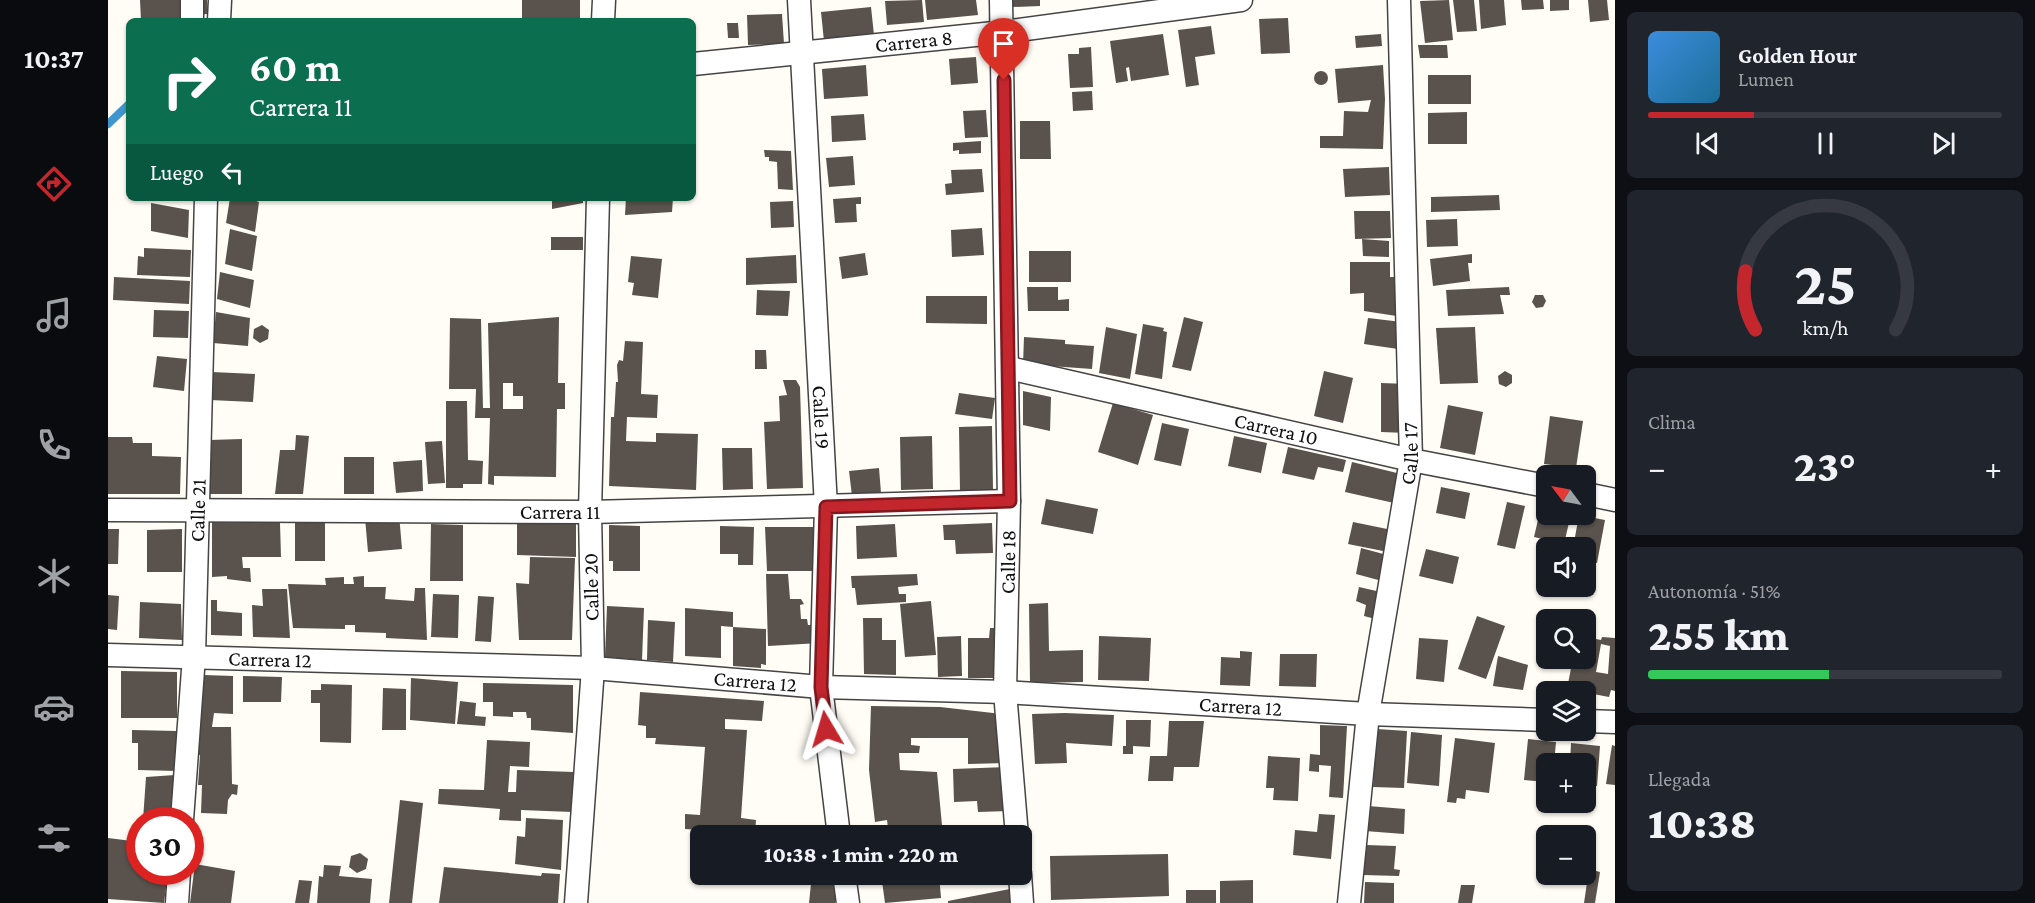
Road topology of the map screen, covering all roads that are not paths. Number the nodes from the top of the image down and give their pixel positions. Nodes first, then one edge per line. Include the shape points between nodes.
1 (192, 0) edge
2 (220, 0) edge
3 (604, 0) edge
4 (799, 0) edge
5 (1001, 0) edge
6 (1241, 0) edge
7 (1399, 0) edge
8 (192, 18) edge
9 (219, 18) edge
10 (603, 18) edge
11 (1004, 32) junction
12 (802, 54) junction
13 (696, 64) edge
14 (206, 201) edge
15 (598, 201) edge
16 (1009, 368) junction
17 (1411, 460) junction
18 (1536, 484) edge
19 (1596, 496) edge
20 (1615, 500) edge
21 (1010, 501) junction
22 (826, 507) junction
23 (197, 509) junction
24 (108, 510) edge
25 (590, 512) junction
26 (108, 655) edge
27 (194, 656) junction
28 (593, 668) junction
29 (821, 687) junction
30 (1005, 692) junction
31 (1368, 714) junction
32 (1536, 720) edge
33 (1596, 721) edge
34 (1615, 722) edge
35 (183, 807) edge
36 (838, 825) edge
37 (1016, 825) edge
38 (178, 885) edge
39 (846, 885) edge
40 (1021, 885) edge
41 (177, 903) edge
42 (576, 903) edge
43 (848, 903) edge
44 (1022, 903) edge
45 (1349, 903) edge

1 - 8 street
2 - 9 street
3 - 10 street
4 - 12 street, Calle 19
5 - 11 street, Calle 18
6 - 11 street, Carrera 8
7 - 17 street, Calle 17
11 - 12 street, Carrera 8
11 - 16 street, Calle 18
12 - 13 street, Carrera 8
12 - 22 street, Calle 19
14 - 23 street, Calle 21
15 - 25 street, Calle 20
16 - 17 street, Carrera 10
16 - 21 street, Calle 18
17 - 18 street, Carrera 10
17 - 31 street, Calle 17
19 - 20 street
21 - 22 street, Carrera 11
21 - 30 street, Calle 18
22 - 25 street, Carrera 11
22 - 29 street, Calle 19
23 - 24 street, Carrera 11
23 - 25 street, Carrera 11
23 - 27 street, Calle 21
25 - 28 street, Calle 20
26 - 27 street, Carrera 12
27 - 28 street, Carrera 12
27 - 35 street, Calle 21
28 - 29 street, Carrera 12
28 - 42 street, Calle 20
29 - 30 street, Carrera 12
29 - 36 street, Calle 19
30 - 31 street, Carrera 12
30 - 37 street, Calle 18
31 - 32 street, Carrera 12
31 - 45 street, Calle 17
33 - 34 street
38 - 41 street
39 - 43 street
40 - 44 street

